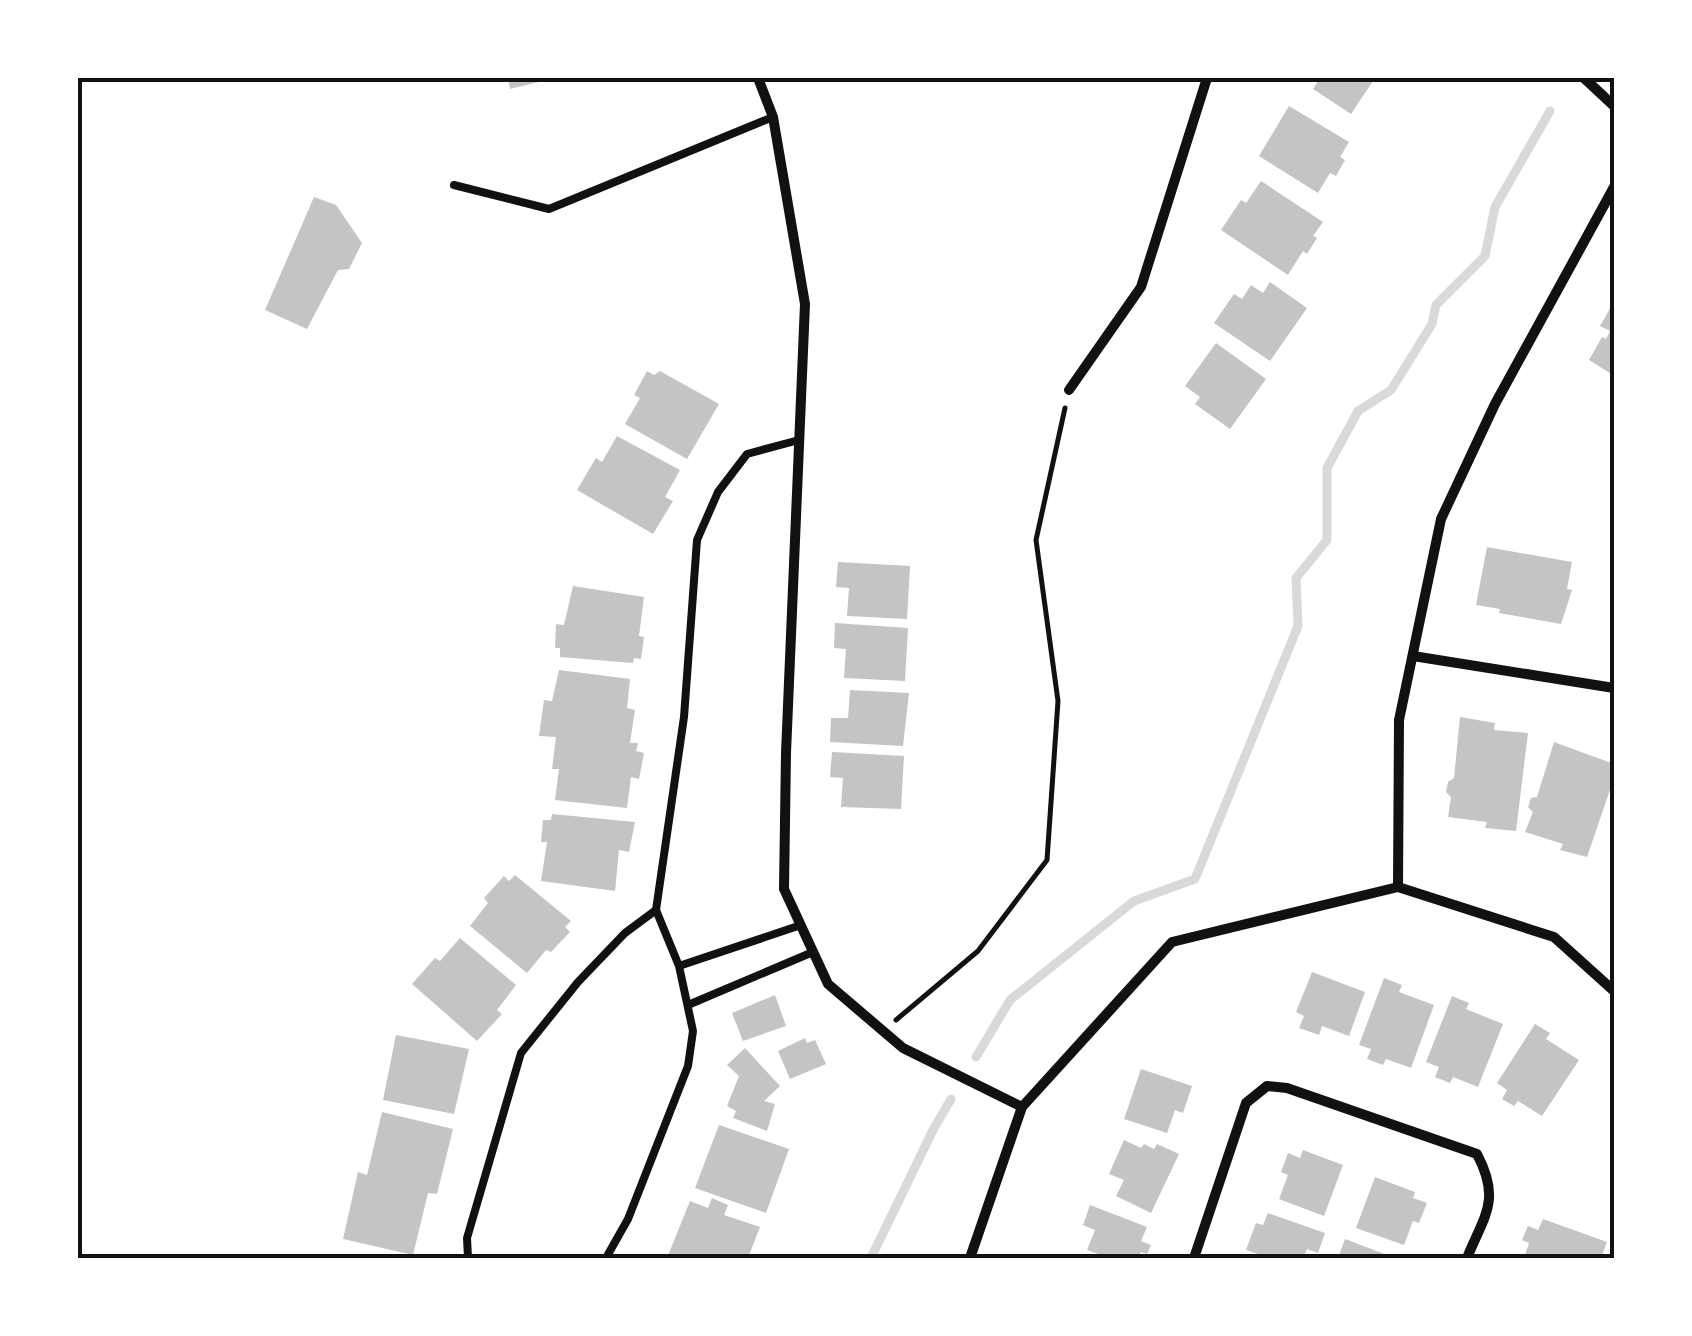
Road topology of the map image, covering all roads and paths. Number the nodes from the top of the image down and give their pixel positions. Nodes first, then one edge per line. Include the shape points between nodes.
1 (758, 78) edge
2 (1207, 78) edge
3 (1584, 78) edge
4 (1614, 106) edge
5 (773, 117) junction
6 (454, 185) dead end
7 (1614, 188) edge
8 (1069, 390) joint
9 (799, 440) junction
10 (1412, 656) junction
11 (1614, 688) edge
12 (1398, 887) junction
13 (656, 910) junction
14 (801, 924) junction
15 (813, 952) junction
16 (680, 966) junction
17 (1614, 991) edge
18 (688, 1005) junction
19 (883, 1031) junction
20 (1022, 1107) junction
21 (468, 1258) edge
22 (606, 1258) edge
23 (970, 1258) edge
24 (1194, 1258) edge
25 (1466, 1258) edge

1 - 5 street
2 - 8 street via 1141,287
3 - 4 street
5 - 6 lane via 549,209
5 - 9 street via 804,304
7 - 10 street via 1495,404 1441,519
8 - 19 path via 1036,540 1058,701 1047,860 978,951
9 - 13 lane via 747,454 718,492 698,540 684,717
9 - 14 street via 784,889
10 - 11 street
10 - 12 street via 1399,720
12 - 17 street via 1554,937
12 - 20 street via 1172,942
13 - 16 lane
13 - 21 lane via 578,982 521,1054 467,1238
14 - 15 street
14 - 16 lane
15 - 18 lane
15 - 19 street via 828,984
16 - 18 lane
18 - 22 lane via 688,1066
19 - 20 street via 902,1048
20 - 23 street
24 - 25 street via 1246,1103 1266,1086 1478,1154 1490,1200

